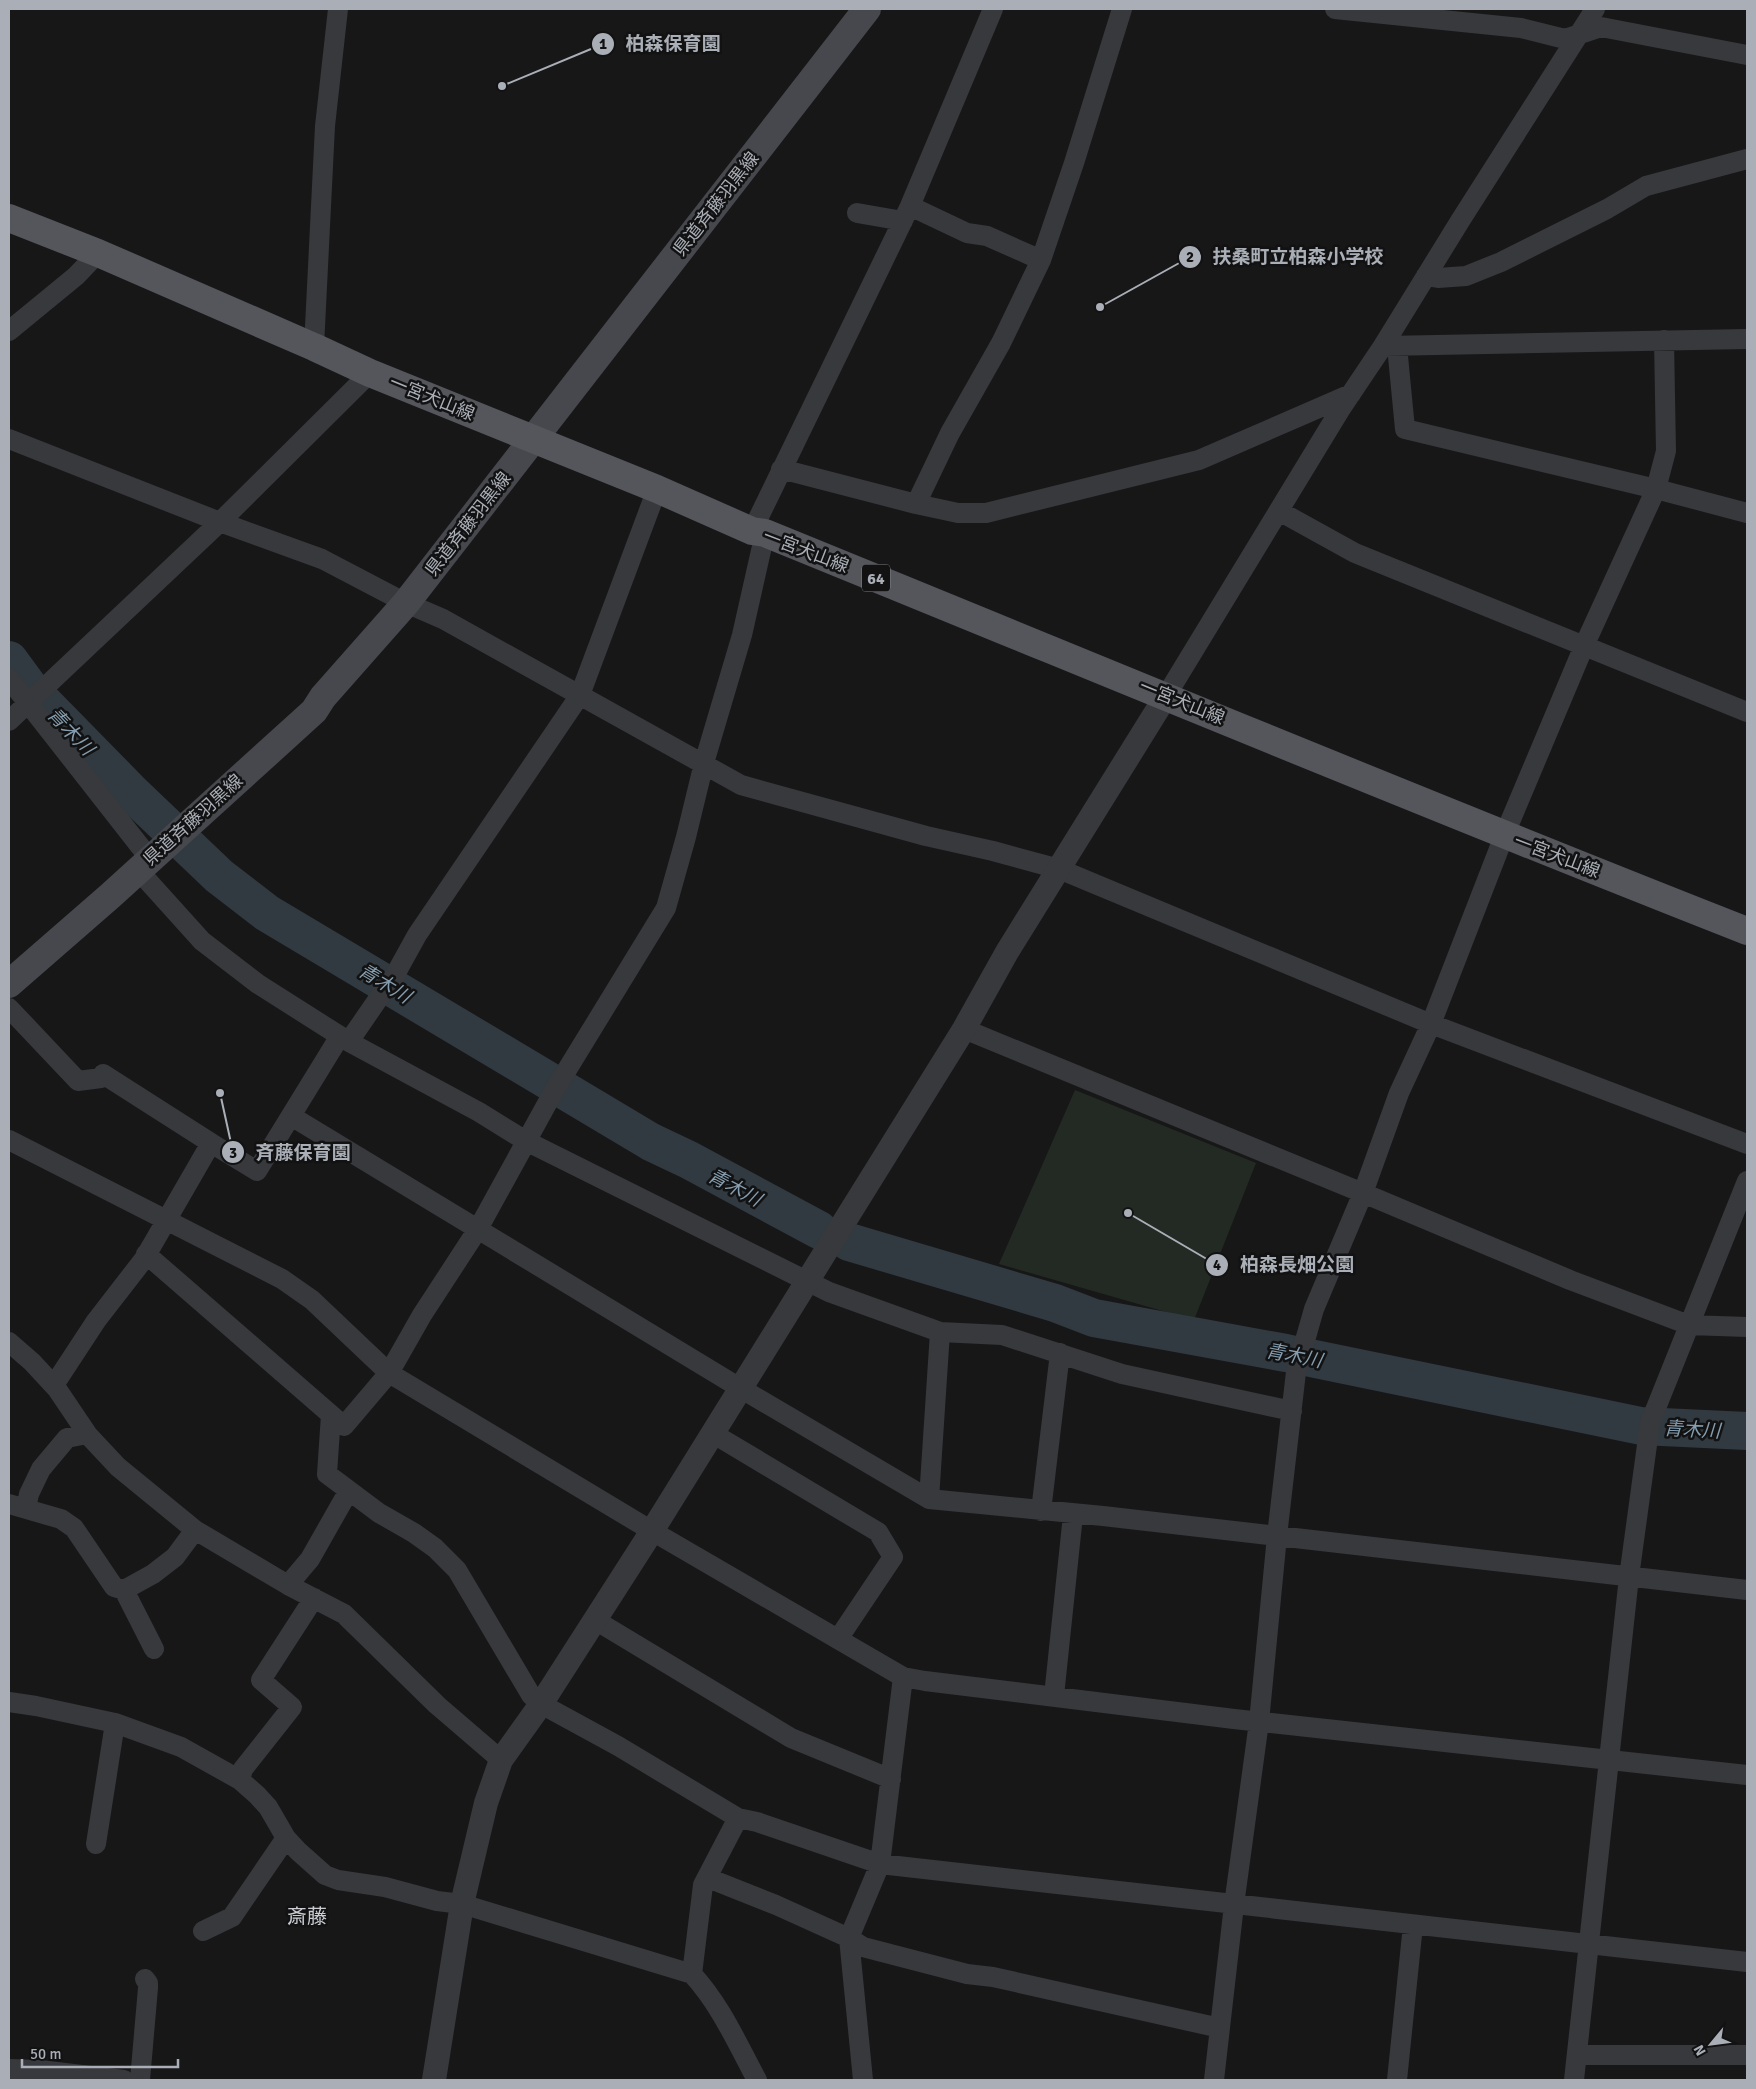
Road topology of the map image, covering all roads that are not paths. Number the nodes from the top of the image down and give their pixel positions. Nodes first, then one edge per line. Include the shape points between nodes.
1 (338, 9) edge
2 (867, 9) edge
3 (993, 9) edge
4 (1122, 9) edge
5 (1335, 9) edge
6 (1595, 9) edge
7 (1582, 32) junction
8 (1747, 55) edge
9 (1747, 159) edge
10 (857, 213) dead end
11 (907, 213) junction
12 (9, 218) edge
13 (98, 253) junction
14 (1041, 260) junction
15 (1426, 276) junction
16 (9, 331) edge
17 (1747, 339) edge
18 (1664, 340) junction
19 (1390, 346) junction
20 (314, 347) junction
21 (370, 373) junction
22 (1351, 394) junction
23 (9, 439) edge
24 (535, 439) junction
25 (781, 469) junction
26 (657, 489) junction
27 (1656, 489) junction
28 (916, 504) junction
29 (1279, 511) junction
30 (1747, 513) edge
31 (220, 522) junction
32 (758, 532) junction
33 (406, 603) junction
34 (1584, 646) junction
35 (9, 679) edge
36 (580, 696) junction
37 (1166, 696) junction
38 (28, 705) junction
39 (1747, 712) edge
40 (9, 721) edge
41 (704, 763) junction
42 (1504, 836) junction
43 (144, 865) junction
44 (1059, 868) junction
45 (1747, 931) edge
46 (9, 984) edge
47 (9, 1008) edge
48 (1431, 1024) junction
49 (964, 1029) junction
50 (346, 1040) junction
51 (290, 1116) junction
52 (9, 1140) edge
53 (211, 1142) junction
54 (526, 1142) junction
55 (1747, 1144) edge
56 (1747, 1181) edge
57 (1363, 1193) junction
58 (166, 1220) junction
59 (478, 1229) junction
60 (146, 1254) junction
61 (806, 1281) junction
62 (1689, 1325) junction
63 (1747, 1327) edge
64 (940, 1332) junction
65 (9, 1342) edge
66 (1060, 1353) junction
67 (389, 1373) junction
68 (54, 1385) junction
69 (740, 1388) junction
70 (1292, 1411) junction
71 (331, 1415) junction
72 (712, 1433) junction
73 (88, 1434) junction
74 (348, 1492) junction
75 (929, 1499) junction
76 (17, 1506) edge
77 (1041, 1511) junction
78 (1073, 1515) junction
79 (195, 1530) junction
80 (652, 1531) junction
81 (1277, 1536) junction
82 (1629, 1577) junction
83 (288, 1585) junction
84 (124, 1590) junction
85 (1747, 1590) edge
86 (314, 1598) junction
87 (595, 1620) junction
88 (838, 1639) junction
89 (154, 1649) dead end
90 (903, 1677) junction
91 (1054, 1696) junction
92 (9, 1702) edge
93 (542, 1704) junction
94 (1259, 1722) junction
95 (115, 1723) junction
96 (501, 1760) junction
97 (1610, 1760) junction
98 (1747, 1775) edge
99 (891, 1779) junction
100 (240, 1780) junction
101 (738, 1818) junction
102 (286, 1838) junction
103 (96, 1844) dead end
104 (880, 1864) junction
105 (708, 1878) junction
106 (462, 1904) junction
107 (1234, 1905) junction
108 (1413, 1925) junction
109 (203, 1931) dead end
110 (849, 1938) junction
111 (1589, 1943) junction
112 (1747, 1962) edge
113 (692, 1974) junction
114 (145, 1980) dead end
115 (1220, 2028) junction
116 (1577, 2055) junction
117 (1747, 2055) edge
118 (9, 2069) edge
119 (124, 2080) edge
120 (140, 2080) edge
121 (434, 2080) edge
122 (757, 2080) edge
123 (863, 2080) edge
124 (1214, 2080) edge
125 (1397, 2080) edge
126 (1574, 2080) edge

1 - 20 street via 325,126
2 - 24 main road, 県道斉藤羽黒線
3 - 11 street
4 - 14 street
5 - 7 street via 1521,28 1565,39
6 - 7 street
7 - 8 street via 1601,27
7 - 15 street
9 - 15 street via 1646,186 1598,214 1466,276
10 - 11 street
11 - 14 street via 967,233 987,236
11 - 25 street
12 - 13 main road, 一宮犬山線 / 64
13 - 16 street via 76,276
13 - 20 main road, 一宮犬山線 / 64
14 - 28 street
15 - 19 street
17 - 18 street
18 - 19 street
18 - 27 street via 1666,451
19 - 22 street
19 - 27 street via 1405,429
20 - 21 main road, 一宮犬山線 / 64
21 - 24 main road, 一宮犬山線 / 64
21 - 31 street
22 - 28 street via 1198,460 1090,488 986,513 958,513
22 - 29 street
23 - 31 street
24 - 26 main road, 一宮犬山線 / 64
24 - 33 main road, 県道斉藤羽黒線
25 - 28 street
25 - 32 street
26 - 32 main road, 一宮犬山線 / 64
26 - 36 street
27 - 30 street
27 - 34 street
29 - 34 street via 1355,554
29 - 37 street
31 - 33 street via 322,559
31 - 38 street
32 - 37 main road, 一宮犬山線 / 64
32 - 41 street via 742,635
33 - 36 street via 443,619
33 - 43 main road, 県道斉藤羽黒線 via 314,711
34 - 39 street
34 - 42 street
35 - 38 street
36 - 41 street
36 - 50 street via 354,1034
37 - 42 main road, 一宮犬山線 / 64
37 - 44 street
38 - 40 street
38 - 43 street via 90,781
41 - 44 street via 742,785 926,836
41 - 54 street via 666,908
42 - 45 main road, 一宮犬山線 / 64
42 - 48 street
43 - 46 main road, 県道斉藤羽黒線
43 - 50 street via 202,941 258,984
44 - 48 street
44 - 49 street
47 - 53 street via 78,1081 101,1078 103,1074
48 - 55 street
48 - 57 street via 1399,1093
49 - 57 street
49 - 61 street
50 - 51 street
50 - 54 street
51 - 53 street via 257,1171
51 - 59 street
52 - 58 street
53 - 58 street
54 - 59 street
54 - 61 street
56 - 62 street
57 - 62 street via 1570,1280
57 - 70 street via 1314,1309 1296,1372
58 - 60 street
58 - 67 street via 282,1279 312,1300
59 - 67 street
59 - 69 street
60 - 68 street
60 - 71 street
61 - 64 street
61 - 69 street
62 - 63 street
62 - 82 street via 1650,1423
64 - 66 street via 1002,1335
64 - 75 street
65 - 68 street
66 - 70 street via 1122,1374
66 - 77 street
67 - 71 street via 344,1426
67 - 80 street
68 - 73 street
69 - 72 street
69 - 75 street
70 - 81 street
71 - 74 street via 327,1474
72 - 80 street
72 - 88 street via 878,1532 893,1557
73 - 76 street via 67,1438 41,1469 29,1494
73 - 79 street via 118,1467
74 - 83 street via 319,1545
74 - 93 street via 435,1548 457,1570 532,1695
75 - 77 street
76 - 84 street via 61,1518 74,1528 114,1587
77 - 78 street
78 - 81 street
78 - 91 street
79 - 83 street
79 - 84 street via 175,1557
80 - 87 street
80 - 88 street
81 - 82 street
81 - 94 street
82 - 85 street
82 - 97 street
83 - 86 street
84 - 89 street
86 - 96 street via 352,1620 437,1705
86 - 100 street via 261,1680 292,1707 242,1769
87 - 93 street
87 - 99 street via 791,1738
88 - 90 street
90 - 91 street
90 - 99 street
91 - 94 street
92 - 95 street
93 - 96 street
93 - 101 street
94 - 97 street
94 - 107 street
95 - 100 street via 181,1747
95 - 103 street
96 - 106 street via 486,1803
97 - 98 street
97 - 111 street
99 - 104 street
100 - 102 street via 268,1807
101 - 104 street
101 - 105 street
102 - 106 street via 325,1875 338,1880
102 - 109 street via 232,1917
104 - 107 street
104 - 110 street
105 - 110 street via 776,1904
105 - 113 street via 700,1903
106 - 113 street
106 - 121 street
107 - 108 street
107 - 115 street
108 - 111 street
108 - 125 street
110 - 115 street via 863,1947 967,1974
110 - 123 street
111 - 112 street
111 - 116 street
113 - 122 street via 702,1984
114 - 120 street via 148,1988
115 - 124 street
116 - 117 street
116 - 126 street
118 - 119 street

